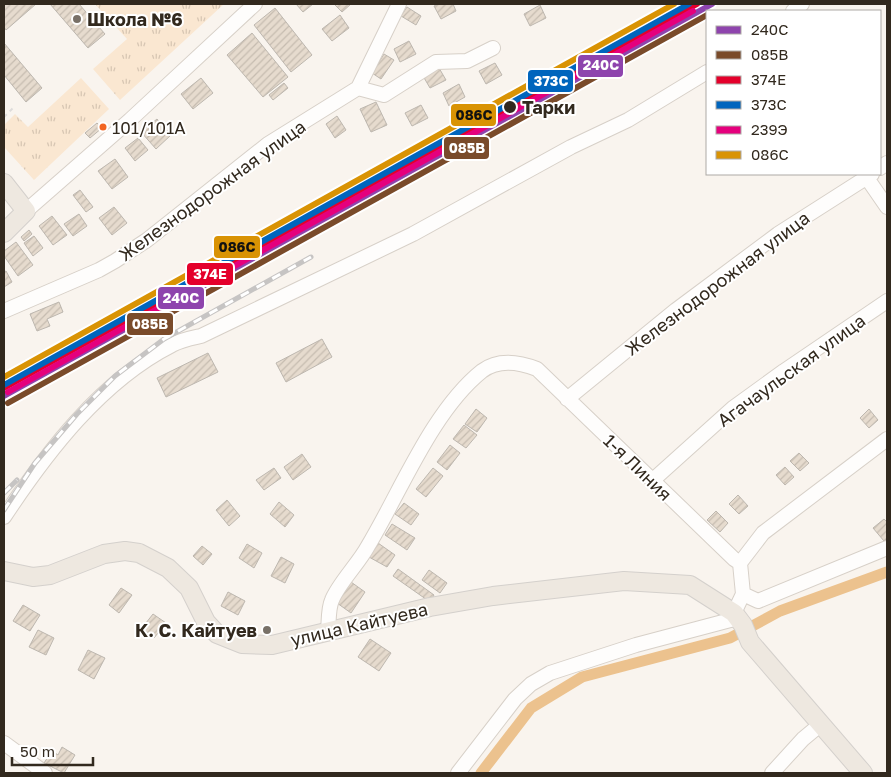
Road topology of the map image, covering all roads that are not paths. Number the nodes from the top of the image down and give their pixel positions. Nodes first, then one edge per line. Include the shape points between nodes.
1 (255, 4) edge
2 (399, 4) edge
3 (493, 48) dead end
4 (706, 73) edge
5 (358, 88) junction
6 (870, 176) edge
7 (4, 183) edge
8 (887, 207) edge
9 (26, 211) junction
10 (4, 233) edge
11 (887, 301) edge
12 (4, 311) edge
13 (567, 400) junction
14 (887, 439) edge
15 (653, 480) junction
16 (4, 517) edge
17 (887, 548) edge
18 (740, 563) junction
19 (4, 571) edge
20 (744, 594) junction
21 (738, 619) junction
22 (328, 631) junction
23 (821, 724) junction
24 (4, 743) edge
25 (45, 773) edge
26 (458, 773) edge
27 (772, 773) edge
28 (863, 773) edge

1 - 9 street
2 - 5 street
3 - 5 street via 467,61 436,62 384,95
4 - 16 street via 628,120 571,147 412,234 201,336 174,344 137,365 80,417
5 - 12 street, Железнодорожная улица via 268,144 147,240 115,261
6 - 8 street
6 - 13 street, Железнодорожная улица via 763,246 676,310
7 - 9 main road
9 - 10 main road
11 - 15 street, Агачаульская улица via 733,408
13 - 15 street, 1-я Линия
13 - 22 street, 1-я Линия via 536,369 523,364 507,362 483,370 454,400 413,464 366,550 332,600
14 - 18 street via 763,533
15 - 18 street, 1-я Линия
17 - 20 street via 758,601
18 - 20 street
19 - 22 main road, улица Кайтуева via 50,575 104,554 139,553 168,568 189,588 200,612 217,634 242,644 272,645
20 - 21 street
21 - 22 main road, улица Кайтуева via 690,585 624,581 492,596
21 - 23 main road via 750,642
21 - 26 street via 636,645 550,674 531,684 515,699
23 - 27 street
23 - 28 main road
24 - 25 street

